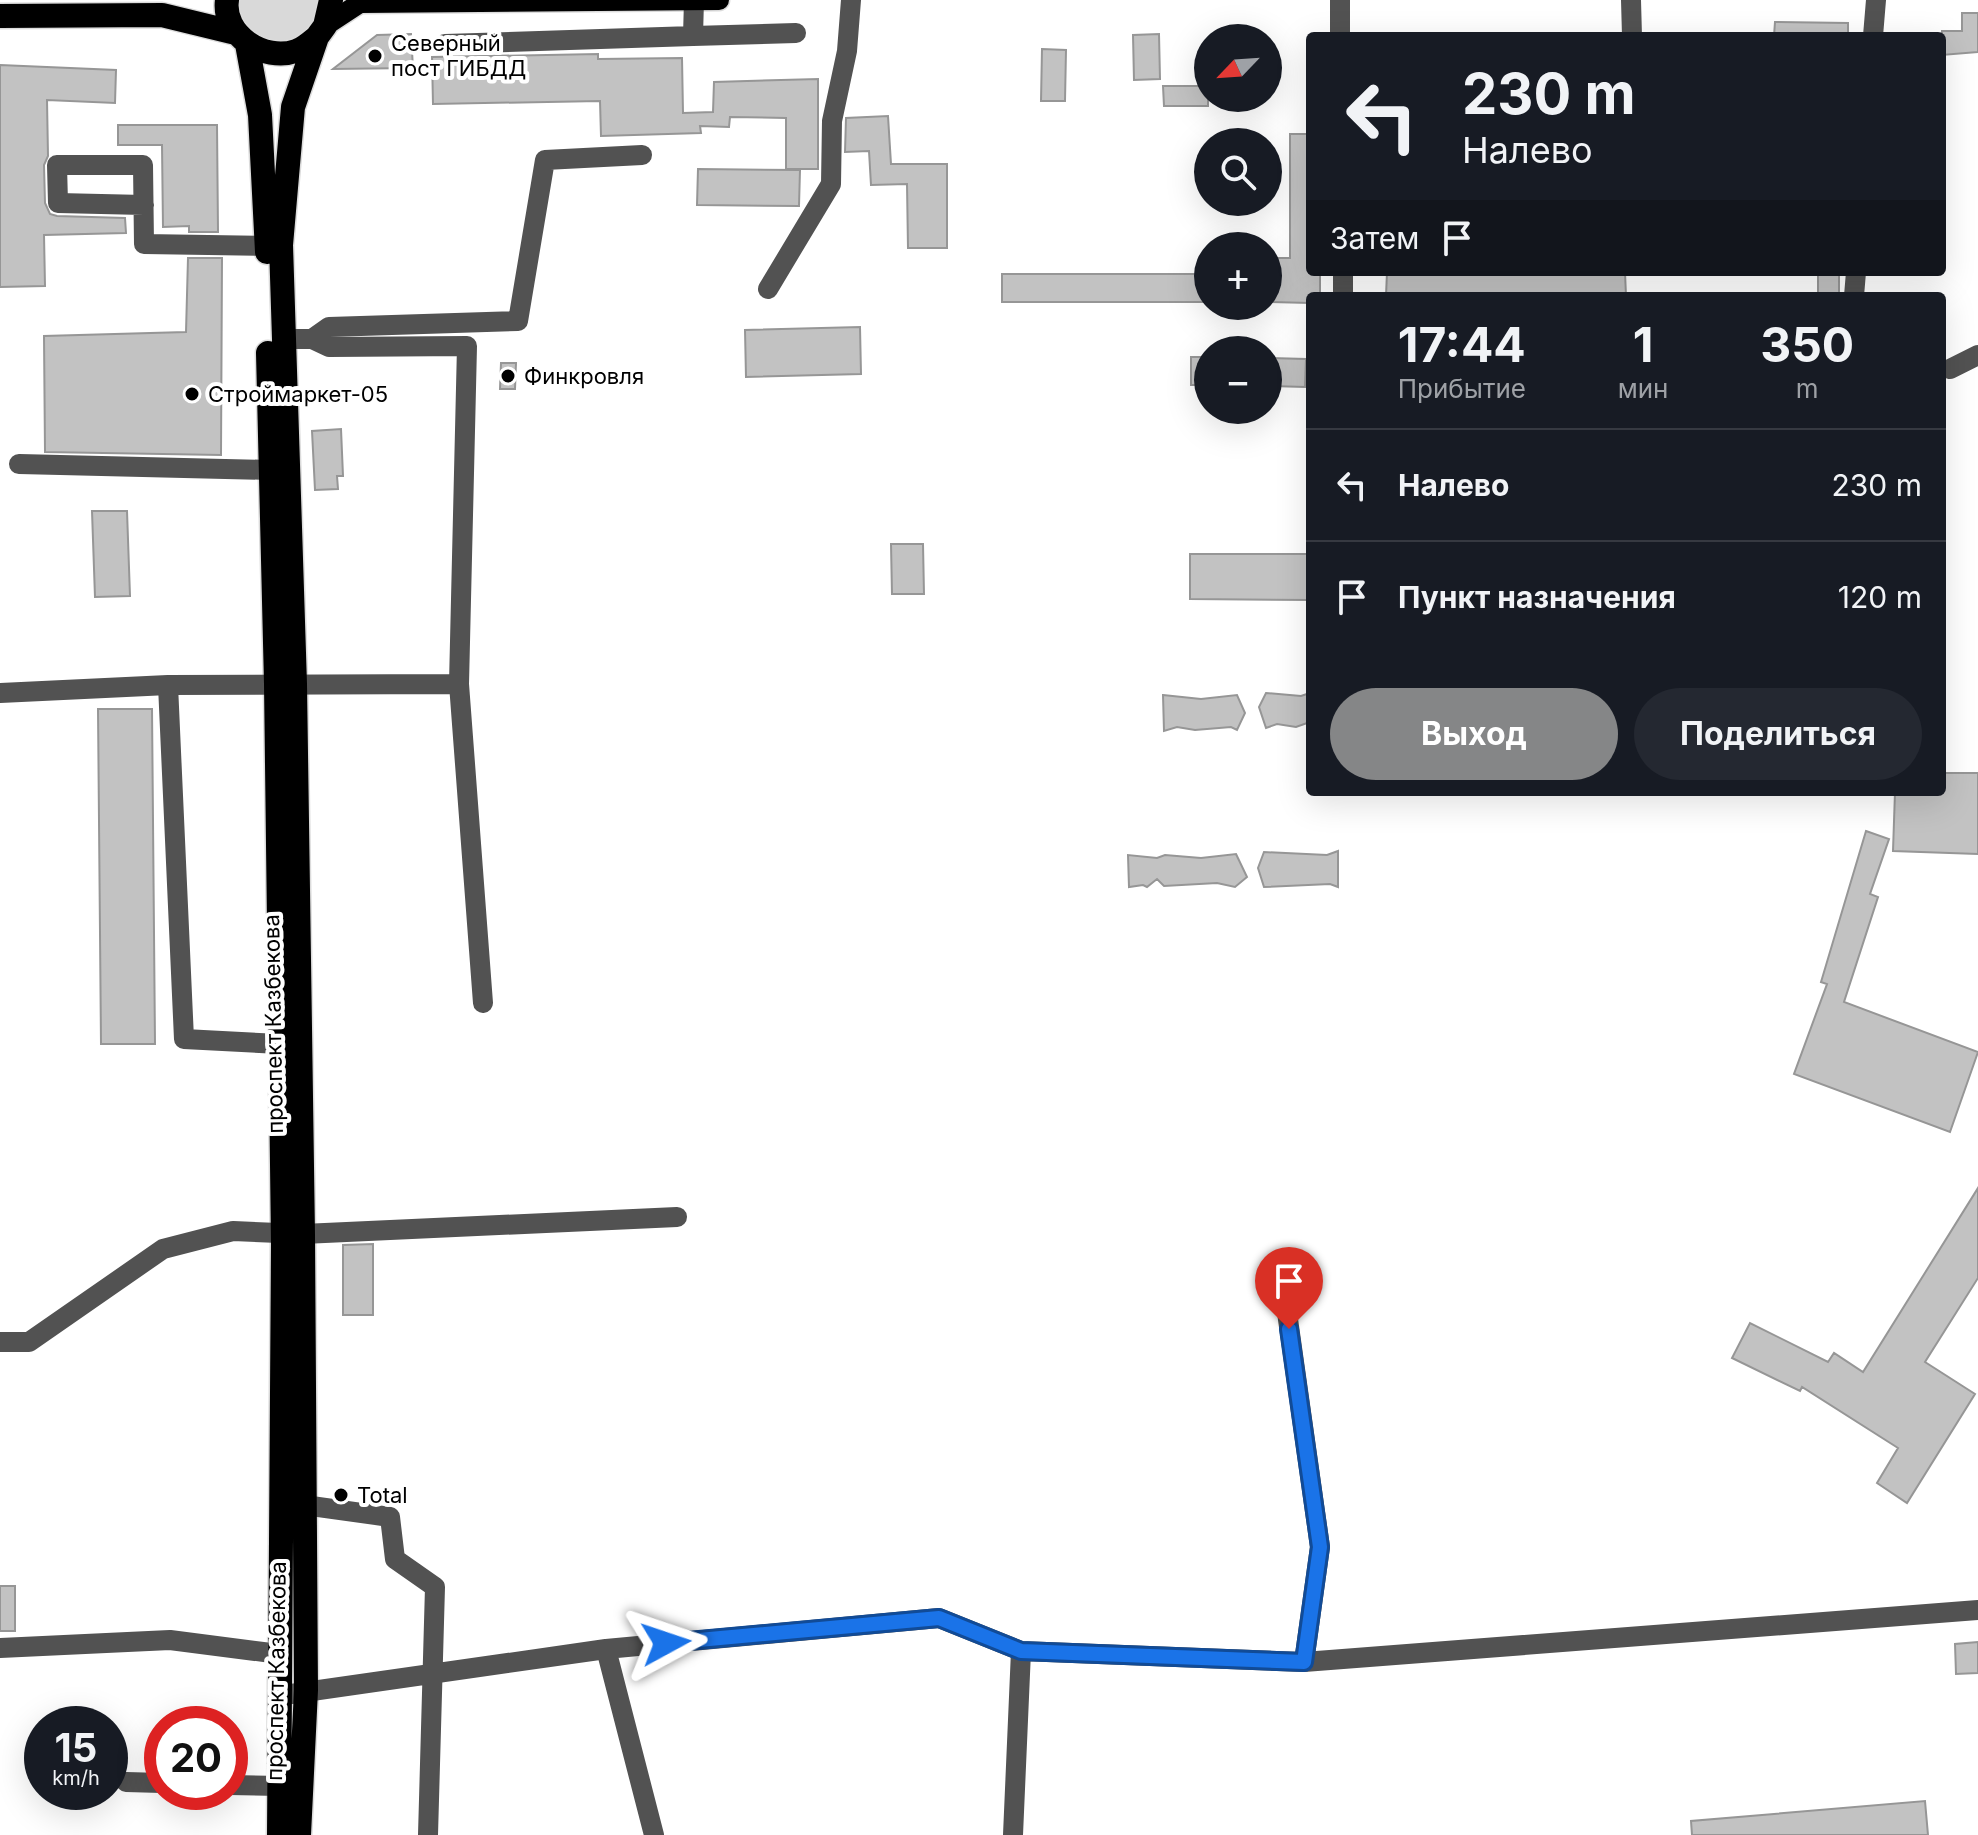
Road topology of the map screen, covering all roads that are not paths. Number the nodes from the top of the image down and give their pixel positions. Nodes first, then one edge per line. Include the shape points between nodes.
1 (227, 0) edge
2 (331, 0) edge
3 (648, 0) edge
4 (694, 0) edge
5 (719, 0) edge
6 (851, 0) edge
7 (1340, 0) edge
8 (1631, 0) edge
9 (1876, 0) edge
10 (0, 16) edge
11 (321, 32) junction
12 (1340, 32) edge
13 (1632, 32) edge
14 (1873, 32) edge
15 (796, 33) dead end
16 (693, 36) junction
17 (242, 38) junction
18 (445, 44) dead end
19 (642, 155) dead end
20 (144, 205) dead end
21 (274, 214) junction
22 (266, 246) junction
23 (768, 289) dead end
24 (284, 339) junction
25 (312, 339) junction
26 (1978, 355) edge
27 (1950, 369) dead end
28 (19, 464) dead end
29 (270, 470) junction
30 (286, 684) junction
31 (459, 684) junction
32 (168, 685) junction
33 (0, 693) edge
34 (483, 1003) dead end
35 (280, 1044) junction
36 (677, 1217) dead end
37 (293, 1234) junction
38 (1285, 1298) dead end
39 (0, 1342) edge
40 (304, 1505) junction
41 (1978, 1610) edge
42 (0, 1648) edge
43 (606, 1649) junction
44 (1021, 1651) junction
45 (279, 1654) junction
46 (1304, 1662) junction
47 (432, 1673) junction
48 (306, 1690) junction
49 (281, 1696) junction
50 (248, 1785) edge
51 (280, 1786) junction
52 (279, 1835) edge
53 (299, 1835) edge
54 (428, 1835) edge
55 (654, 1835) edge
56 (1013, 1835) edge

1 - 17 highway
2 - 11 highway
3 - 4 main road
3 - 11 main road via 360,3
4 - 5 main road
4 - 16 lane
6 - 23 lane via 832,121 831,184
7 - 12 lane
8 - 13 lane
9 - 14 lane
10 - 17 highway via 162,15
11 - 17 highway via 296,51 271,53
11 - 21 highway via 293,107
15 - 16 lane
16 - 18 lane
17 - 21 highway
19 - 25 lane via 545,160 518,321 329,327
20 - 22 lane via 144,244
21 - 22 highway, проспект Казбекова
21 - 24 highway, проспект Казбекова
22 - 29 highway, проспект Казбекова
24 - 25 lane
24 - 30 highway, проспект Казбекова
25 - 31 lane via 329,347 467,346
26 - 27 lane
28 - 29 lane
29 - 30 highway, проспект Казбекова
30 - 31 lane
30 - 32 lane
30 - 35 highway, проспект Казбекова
30 - 37 highway, проспект Казбекова
31 - 34 lane
32 - 33 lane
32 - 35 lane via 184,1039
35 - 37 highway, проспект Казбекова
36 - 37 lane
37 - 39 lane via 233,1231 163,1249 29,1342
37 - 40 highway, проспект Казбекова
37 - 45 highway, проспект Казбекова
38 - 46 lane via 1320,1547
40 - 47 lane via 390,1517 395,1559 435,1587
40 - 48 highway, проспект Казбекова
41 - 46 lane
42 - 45 lane via 170,1640
43 - 44 lane via 939,1618
43 - 47 lane
43 - 55 lane
44 - 46 lane
44 - 56 lane
45 - 49 highway, проспект Казбекова
47 - 48 lane
47 - 54 lane
48 - 49 lane
48 - 53 highway, проспект Казбекова
49 - 51 highway, проспект Казбекова
50 - 51 lane
51 - 52 highway, проспект Казбекова

